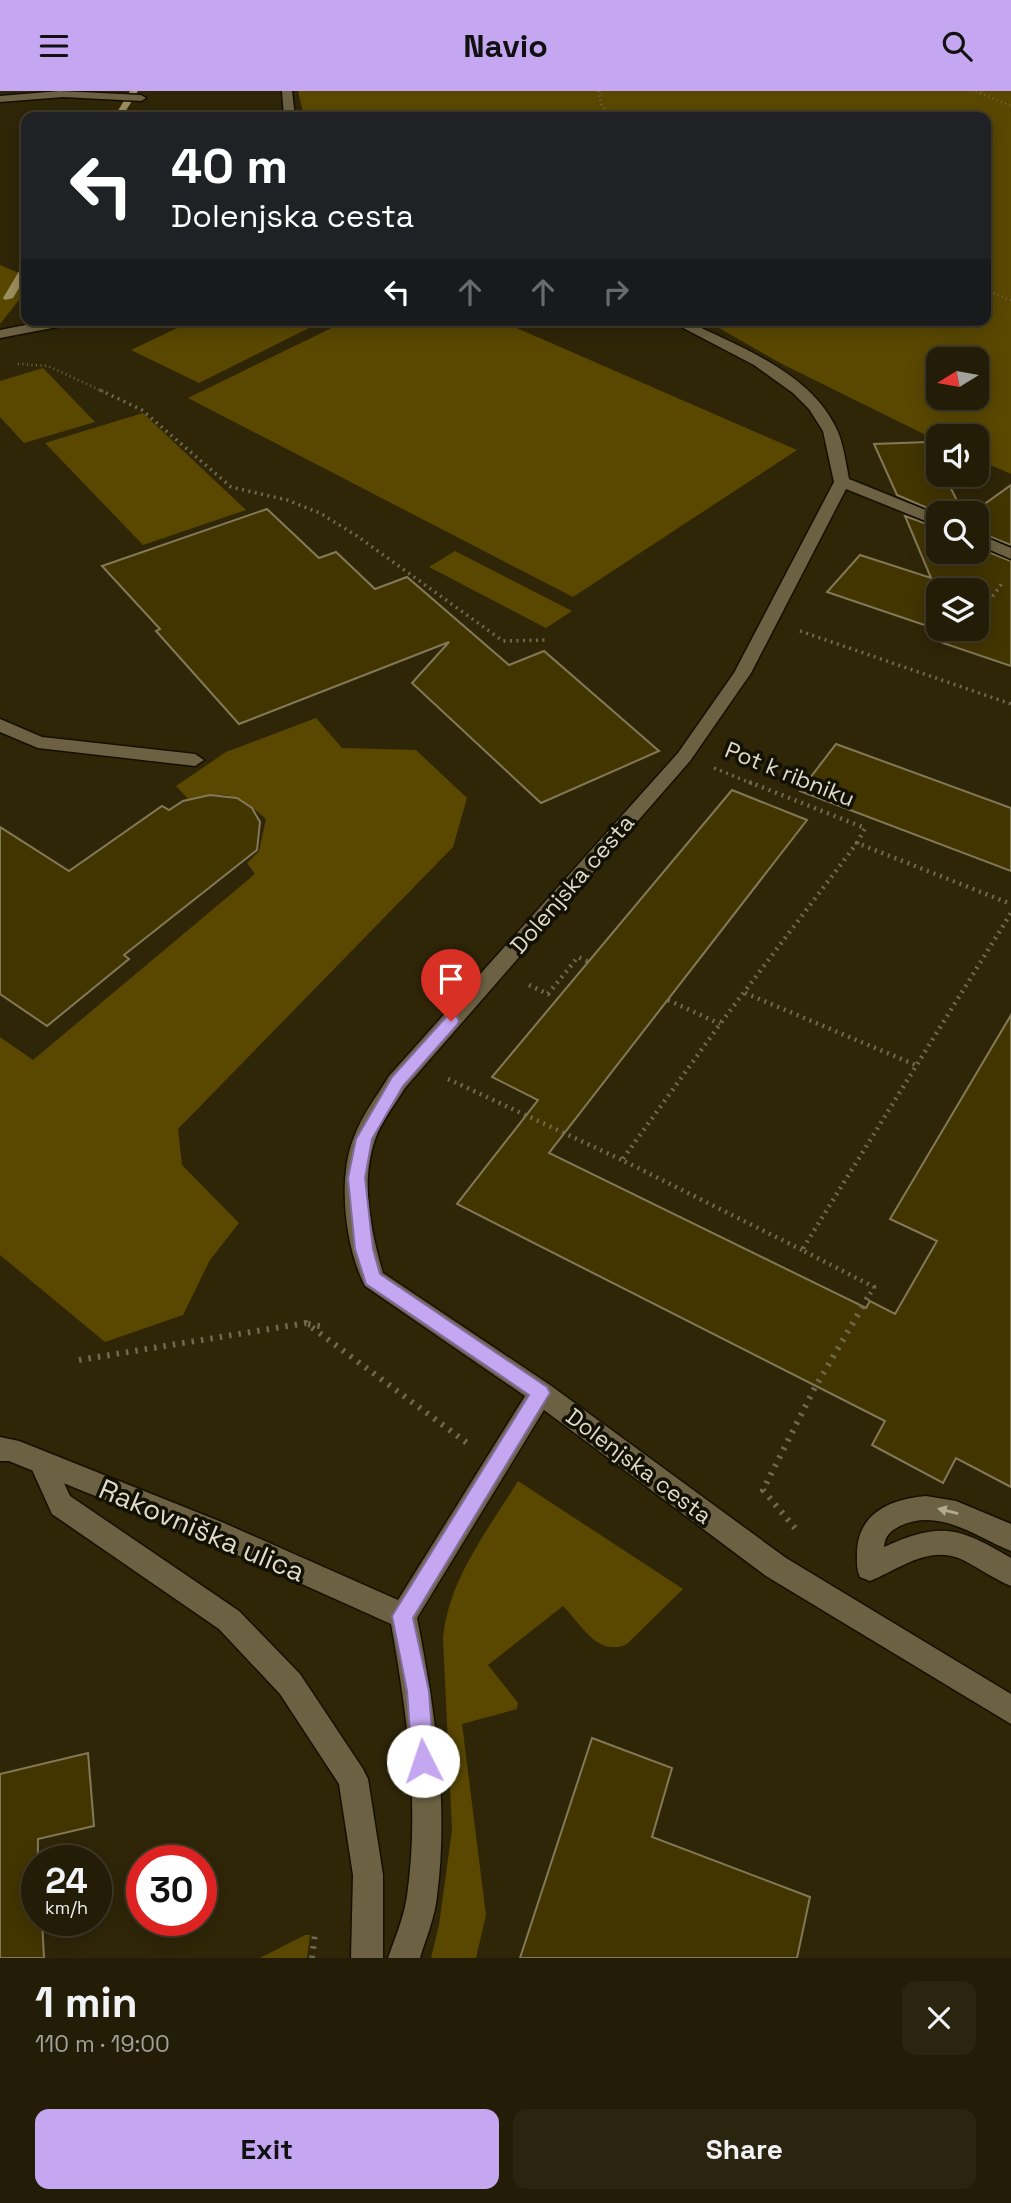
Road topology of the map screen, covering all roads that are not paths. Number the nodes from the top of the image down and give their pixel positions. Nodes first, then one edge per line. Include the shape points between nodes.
1 (287, 91) edge
2 (141, 97) dead end
3 (0, 99) edge
4 (289, 112) edge
5 (42, 326) edge
6 (686, 326) edge
7 (0, 334) edge
8 (842, 482) junction
9 (926, 516) edge
10 (989, 544) edge
11 (1011, 554) edge
12 (0, 725) edge
13 (195, 760) dead end
14 (541, 1393) junction
15 (4, 1446) edge
16 (41, 1463) junction
17 (1011, 1538) edge
18 (1011, 1573) edge
19 (402, 1616) junction
20 (1011, 1710) edge
21 (368, 1958) edge
22 (404, 1958) edge

1 - 4 street
2 - 3 street via 30,95
5 - 7 street
6 - 8 street via 805,394 828,427
8 - 9 street
8 - 14 street, Dolenjska cesta via 742,673 684,757 397,1082 364,1139 356,1178 359,1219 373,1279
10 - 11 street
12 - 13 street via 38,742
14 - 19 street
14 - 20 street, Dolenjska cesta via 776,1567
15 - 16 street, Rakovniška ulica
16 - 19 street, Rakovniška ulica via 215,1532
16 - 21 street via 61,1505 229,1620 290,1684 353,1779 368,1875
17 -> 18 street via 957,1513 918,1508 884,1520 874,1531 870,1568 917,1544 937,1541 976,1551
19 - 22 street via 418,1691 426,1807 422,1898

